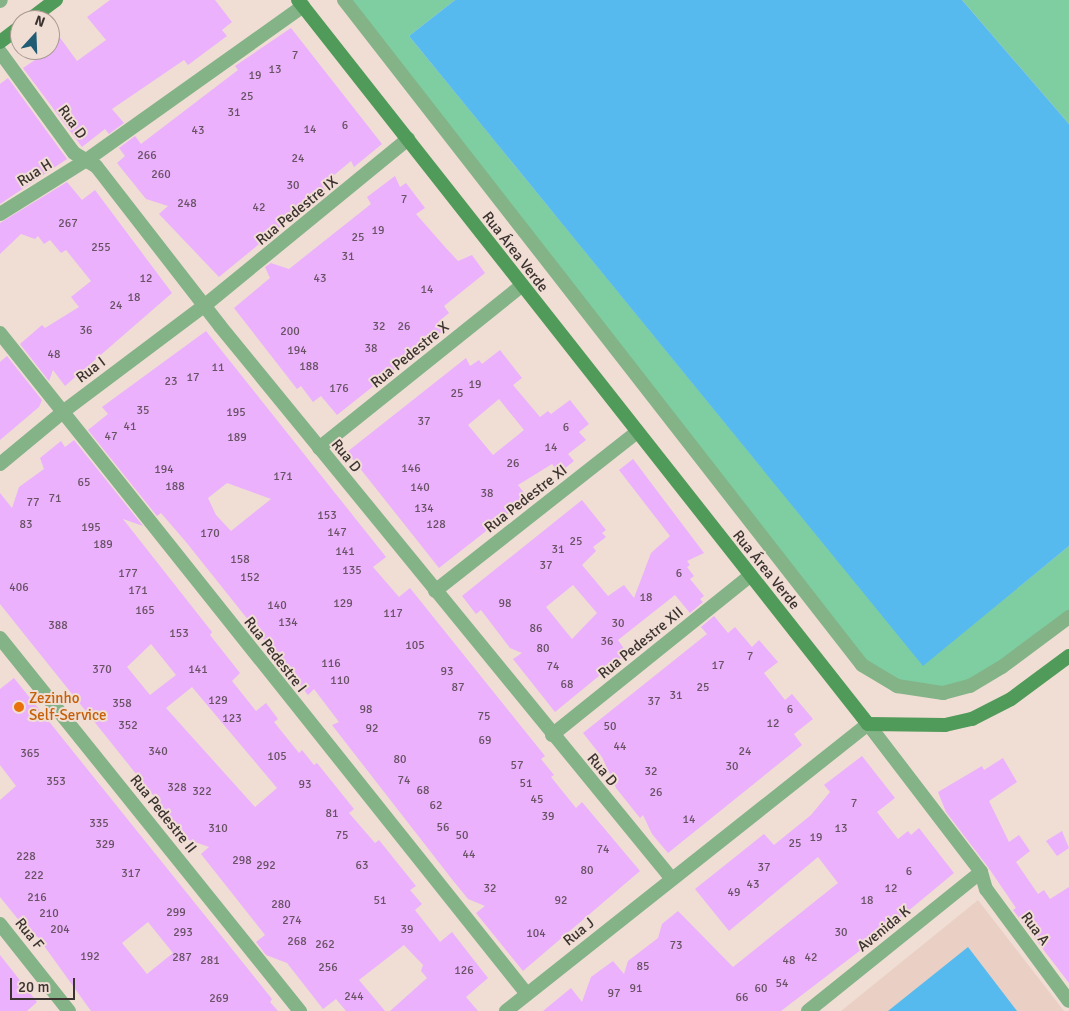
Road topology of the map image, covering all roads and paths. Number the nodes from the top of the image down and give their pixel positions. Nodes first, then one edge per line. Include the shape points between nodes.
1 (56, 0) edge
2 (344, 0) edge
3 (301, 3) edge
4 (42, 10) edge
5 (0, 52) edge
6 (408, 139) junction
7 (88, 159) junction
8 (0, 214) edge
9 (521, 286) junction
10 (204, 306) junction
11 (0, 333) edge
12 (64, 411) junction
13 (636, 433) junction
14 (319, 448) junction
15 (0, 464) edge
16 (750, 576) junction
17 (435, 591) junction
18 (1069, 617) edge
19 (0, 638) edge
20 (1069, 656) edge
21 (868, 724) junction
22 (552, 735) junction
23 (981, 872) junction
24 (672, 879) junction
25 (0, 924) edge
26 (527, 994) junction
27 (1069, 1001) edge
28 (69, 1011) edge
29 (300, 1011) edge
30 (506, 1011) edge
31 (808, 1011) edge

1 - 4 main road
2 - 18 street via 862,665 897,686 944,693 970,686 1002,667
3 - 6 main road, Rua Área Verde
3 - 7 street, Rua Área Verde
5 - 7 street, Rua D via 74,153
6 - 9 main road, Rua Área Verde
6 - 10 street, Rua Pedestre IX
7 - 8 street, Rua H
7 - 10 street, Rua D
9 - 13 main road, Rua Área Verde
9 - 14 street, Rua Pedestre X
10 - 12 street, Rua I
10 - 14 street, Rua D
11 - 12 street, Rua Pedestre I
12 - 15 street, Rua I
12 - 26 street, Rua Pedestre I via 280,688
13 - 16 main road, Rua Área Verde
13 - 17 street, Rua Pedestre XI
14 - 17 street, Rua D
16 - 21 main road, Rua Área Verde
16 - 22 street, Rua Pedestre XII
17 - 22 street, Rua D
19 - 29 street, Rua Pedestre II
20 - 21 main road via 1006,702 972,719 945,725
21 - 23 street, Rua Área Verde
21 - 24 street
22 - 24 street, Rua D
23 - 27 street, Rua A via 986,889
23 - 31 street, Avenida K
24 - 26 street, Rua J
25 - 28 street, Rua F
26 - 30 street, Rua J

